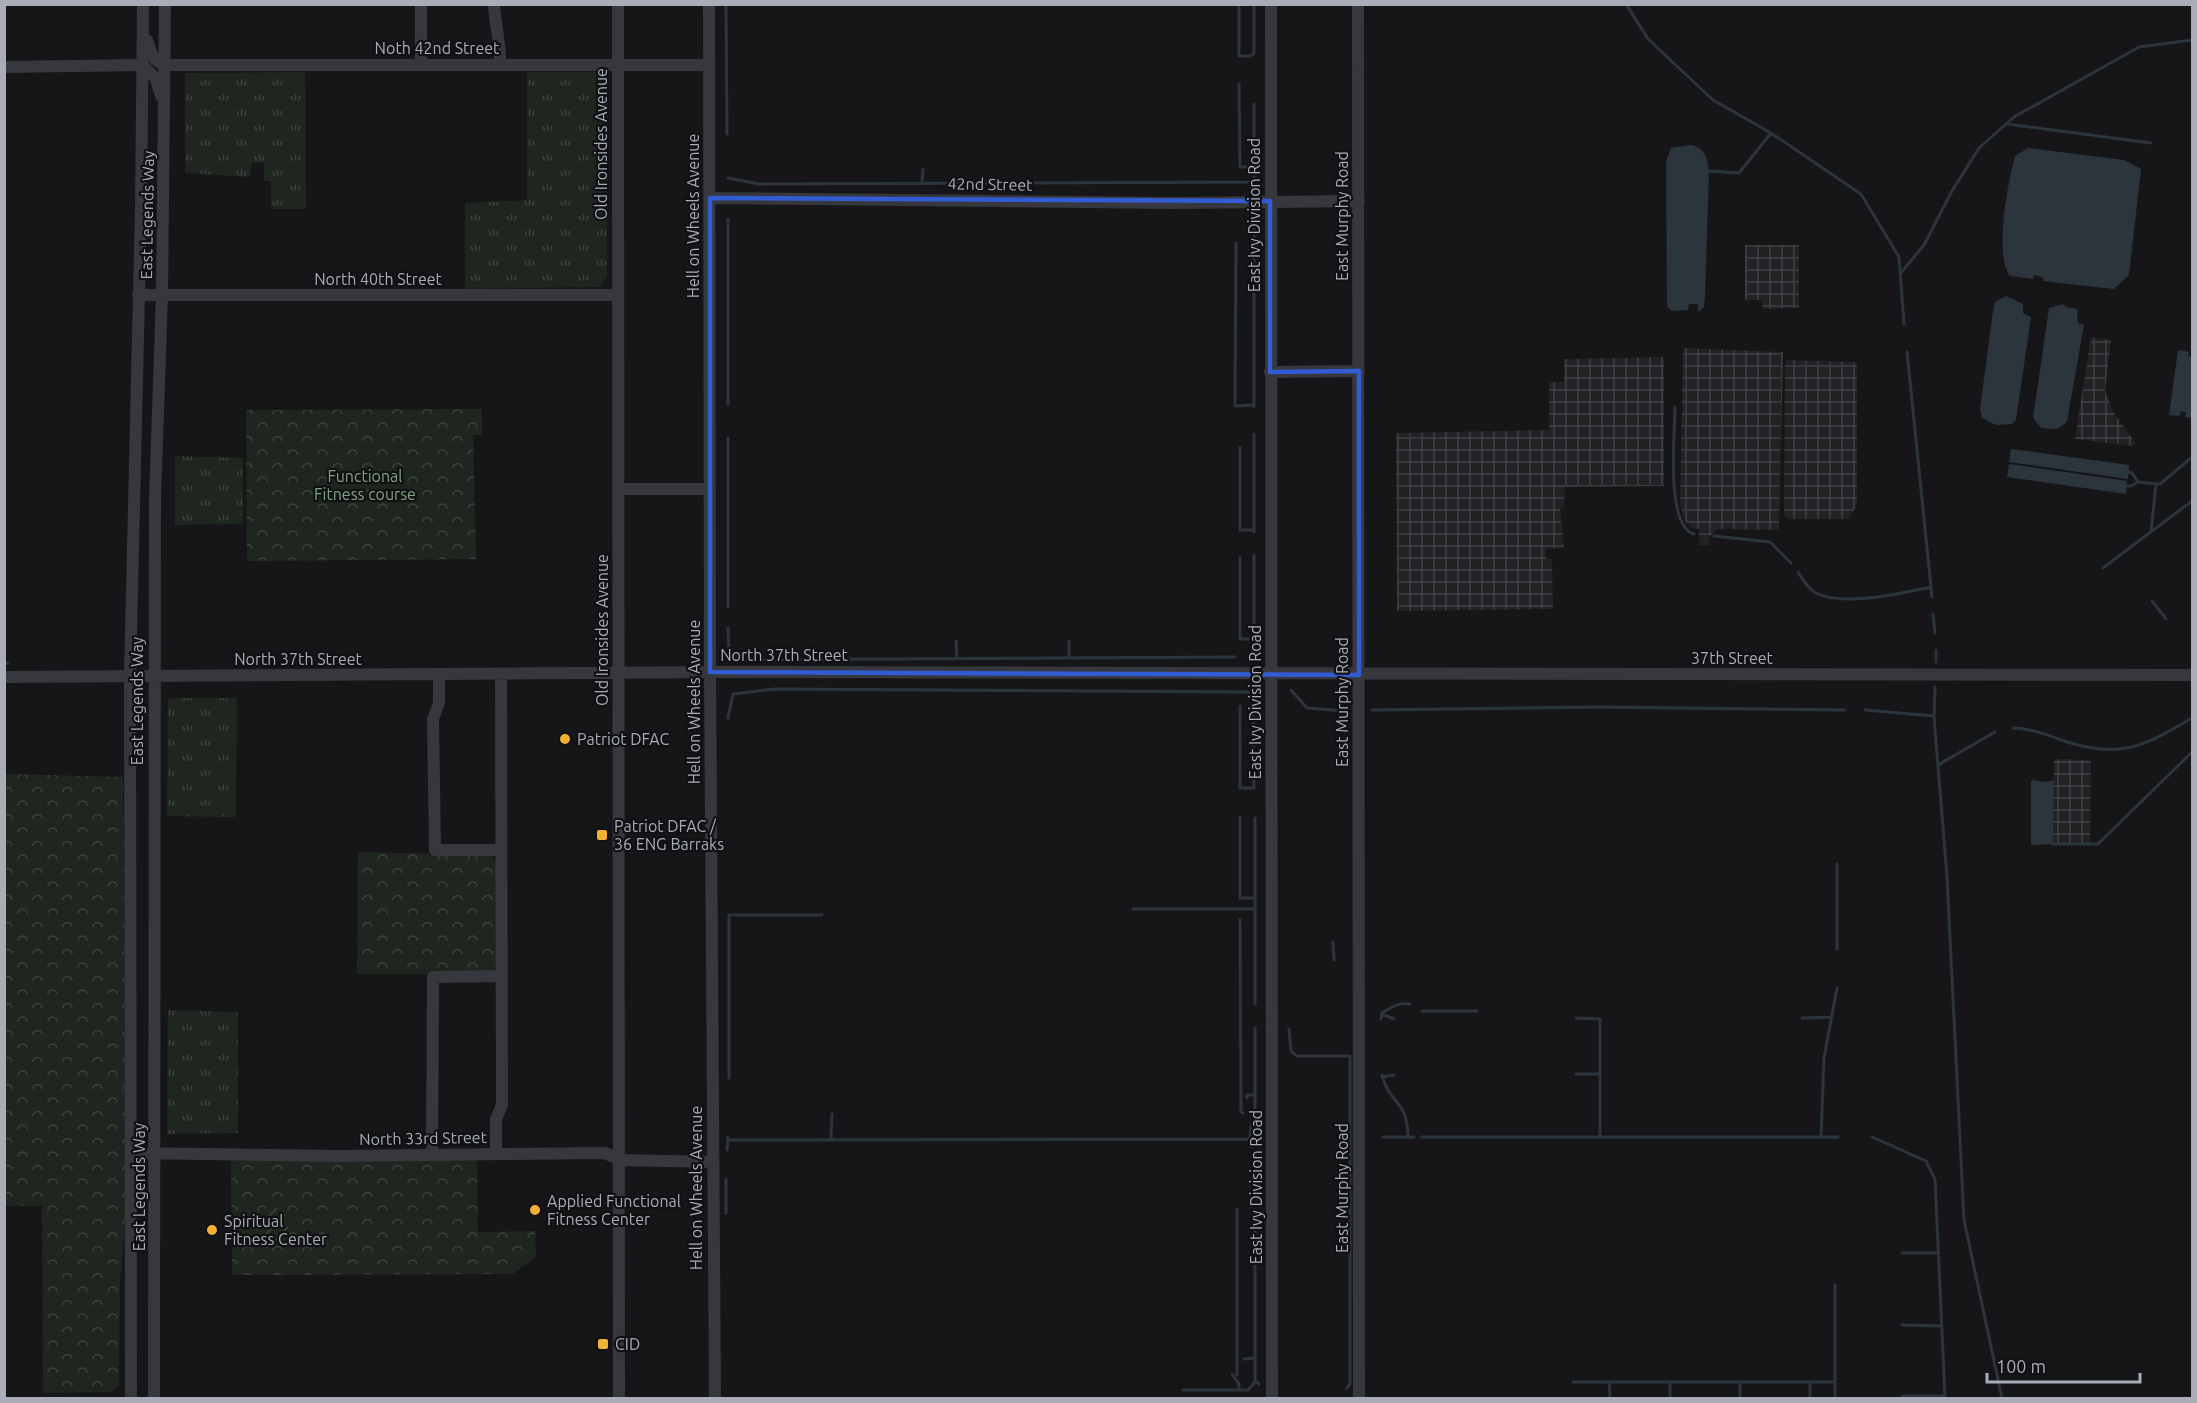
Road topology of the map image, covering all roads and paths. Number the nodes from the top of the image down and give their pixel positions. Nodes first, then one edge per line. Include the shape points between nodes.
1 (143, 4) edge
2 (165, 4) edge
3 (421, 4) edge
4 (494, 4) edge
5 (618, 4) edge
6 (710, 4) edge
7 (1271, 4) edge
8 (1358, 4) edge
9 (143, 28) junction
10 (143, 65) junction
11 (165, 65) junction
12 (421, 65) junction
13 (500, 65) junction
14 (618, 65) junction
15 (709, 65) junction
16 (4, 67) edge
17 (165, 109) junction
18 (710, 198) junction
19 (1270, 201) junction
20 (1359, 201) junction
21 (138, 295) junction
22 (162, 295) junction
23 (618, 295) junction
24 (1359, 371) junction
25 (1270, 372) junction
26 (618, 489) junction
27 (710, 489) junction
28 (710, 672) junction
29 (619, 673) junction
30 (501, 674) junction
31 (1271, 674) junction
32 (439, 675) junction
33 (1359, 675) junction
34 (2193, 675) edge
35 (130, 676) junction
36 (153, 676) junction
37 (4, 677) edge
38 (501, 850) junction
39 (501, 976) junction
40 (132, 1153) junction
41 (156, 1154) junction
42 (496, 1154) junction
43 (432, 1155) junction
44 (620, 1161) junction
45 (712, 1162) junction
46 (131, 1398) edge
47 (154, 1398) edge
48 (619, 1398) edge
49 (715, 1398) edge
50 (1272, 1398) edge
51 (1359, 1398) edge

1 - 9 street, East Legends Way
2 - 11 street, East Legends Way
3 - 12 street
4 - 13 street
5 - 14 street, Old Ironsides Avenue
6 - 15 street, Hell on Wheels Avenue
7 - 19 street, East Ivy Division Road
8 - 20 street, East Murphy Road
9 - 10 street, East Legends Way
9 - 11 street via 153,57
10 - 16 street
10 - 17 street via 156,79
10 - 21 street, East Legends Way
11 - 12 street, Noth 42nd Street
11 - 17 street, East Legends Way
12 - 13 street, Noth 42nd Street
13 - 14 street, Noth 42nd Street
14 - 15 street, Noth 42nd Street
14 - 23 street, Old Ironsides Avenue
15 - 18 street, Hell on Wheels Avenue
17 - 22 street, East Legends Way
18 - 19 street, 42nd Street
18 - 27 street, Hell on Wheels Avenue
19 - 20 street, 42nd Street
19 - 25 street, East Ivy Division Road
20 - 24 street, East Murphy Road
21 - 22 street, North 40th Street
21 - 35 street, East Legends Way
22 - 23 street, North 40th Street
22 - 36 street, East Legends Way via 154,499
23 - 26 street, Old Ironsides Avenue
24 - 25 street
24 - 33 street, East Murphy Road
25 - 31 street, East Ivy Division Road
26 - 27 street
26 - 29 street, Old Ironsides Avenue
27 - 28 street, Hell on Wheels Avenue
28 - 29 street, North 37th Street
28 - 31 street, North 37th Street
28 - 45 street, Hell on Wheels Avenue
29 - 30 street, North 37th Street
29 - 44 street, Old Ironsides Avenue
30 - 32 street, North 37th Street
30 - 38 street
31 - 33 street, 37th Street
31 - 50 street, East Ivy Division Road
32 - 36 street, North 37th Street
32 - 38 street via 439,704 433,719 435,850
33 - 34 street, 37th Street
33 - 51 street, East Murphy Road
35 - 36 street, North 37th Street
35 - 37 street, North 37th Street
35 - 40 street, East Legends Way
36 - 41 street, East Legends Way
38 - 39 street
39 - 42 street via 502,1105 496,1119
39 - 43 street via 433,977
40 - 41 street, North 33rd Street
40 - 46 street, East Legends Way
41 - 43 street, North 33rd Street
41 - 47 street, East Legends Way
42 - 43 street, North 33rd Street
42 - 44 street, North 33rd Street via 605,1153
44 - 45 street, North 33rd Street
44 - 48 street, Old Ironsides Avenue
45 - 49 street, Hell on Wheels Avenue

